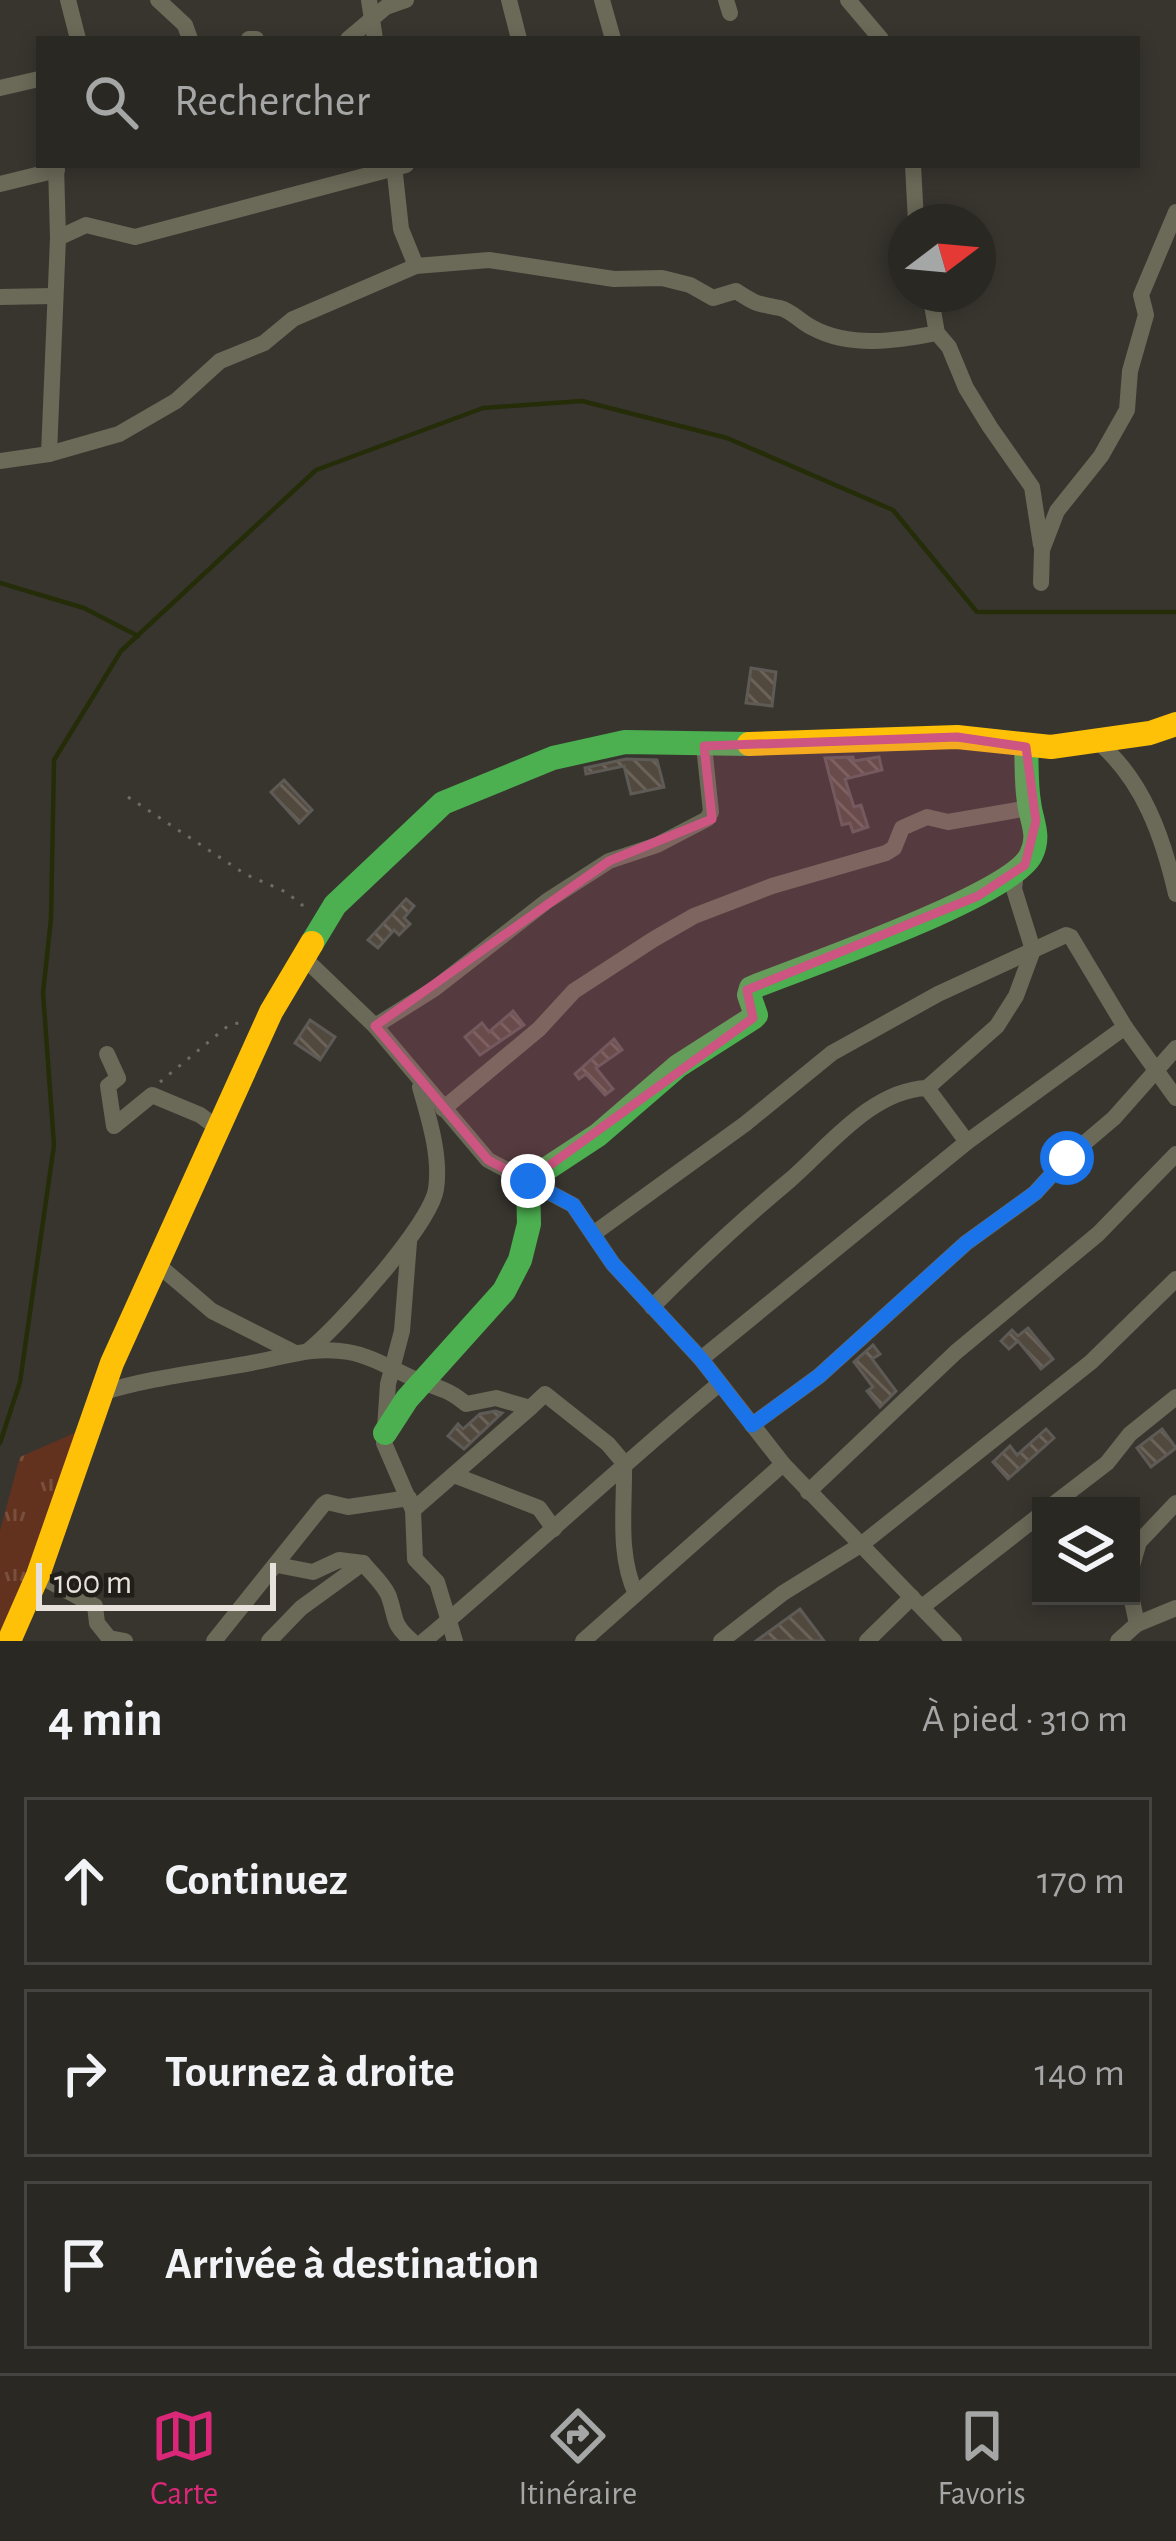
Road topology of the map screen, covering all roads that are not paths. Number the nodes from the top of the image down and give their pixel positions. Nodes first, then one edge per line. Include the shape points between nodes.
1 (68, 0) edge
2 (158, 0) edge
3 (406, 0) edge
4 (509, 0) edge
5 (602, 0) edge
6 (848, 0) edge
7 (371, 9) edge
8 (77, 36) edge
9 (189, 36) edge
10 (350, 36) edge
11 (518, 36) edge
12 (612, 36) edge
13 (878, 36) edge
14 (36, 80) edge
15 (0, 88) edge
16 (54, 168) edge
17 (57, 168) edge
18 (387, 168) edge
19 (394, 168) edge
20 (913, 168) edge
21 (0, 184) edge
22 (915, 204) edge
23 (1176, 212) edge
24 (58, 238) junction
25 (416, 266) junction
26 (54, 296) junction
27 (0, 297) edge
28 (933, 312) edge
29 (937, 333) junction
30 (49, 454) junction
31 (0, 461) edge
32 (1042, 550) junction
33 (1041, 583) dead end
34 (1176, 724) edge
35 (1098, 742) junction
36 (704, 746) junction
37 (1026, 747) junction
38 (1029, 808) junction
39 (1016, 872) junction
40 (1176, 889) edge
41 (1033, 950) junction
42 (303, 957) junction
43 (375, 1026) junction
44 (1125, 1027) junction
45 (1176, 1048) edge
46 (107, 1054) dead end
47 (1155, 1070) junction
48 (418, 1079) junction
49 (928, 1088) junction
50 (1176, 1098) edge
51 (443, 1109) junction
52 (219, 1129) junction
53 (967, 1142) junction
54 (1176, 1154) edge
55 (528, 1181) junction
56 (593, 1234) junction
57 (409, 1242) junction
58 (157, 1264) junction
59 (1176, 1279) edge
60 (652, 1306) junction
61 (301, 1351) junction
62 (701, 1359) junction
63 (393, 1370) junction
64 (422, 1382) junction
65 (719, 1384) junction
66 (100, 1393) junction
67 (1176, 1397) edge
68 (530, 1408) junction
69 (752, 1425) junction
70 (385, 1433) junction
71 (624, 1462) junction
72 (782, 1464) junction
73 (454, 1475) junction
74 (808, 1492) junction
75 (1062, 1497) edge
76 (1176, 1503) edge
77 (411, 1504) junction
78 (1032, 1520) edge
79 (554, 1529) junction
80 (1140, 1541) edge
81 (862, 1544) junction
82 (363, 1563) junction
83 (277, 1565) junction
84 (38, 1575) junction
85 (636, 1594) junction
86 (917, 1602) junction
87 (1133, 1605) edge
88 (1176, 1608) edge
89 (612, 1618) junction
90 (447, 1622) junction
91 (1137, 1624) junction
92 (9, 1641) edge
93 (125, 1641) edge
94 (214, 1641) edge
95 (269, 1641) edge
96 (412, 1641) edge
97 (424, 1641) edge
98 (455, 1641) edge
99 (583, 1641) edge
100 (618, 1641) edge
101 (721, 1641) edge
102 (867, 1641) edge
103 (954, 1641) edge
104 (1118, 1641) edge

1 - 8 street
2 - 9 street
3 - 7 street
4 - 11 street
5 - 12 street
6 - 13 street
7 - 10 street
14 - 15 street
16 - 21 street
17 - 24 street
18 - 24 street via 135,237 86,224
19 - 25 street via 401,230
20 - 22 street
23 - 32 street via 1141,295 1146,315 1126,410 1101,456 1064,498
24 - 26 street
25 - 29 street via 489,260 662,278 713,298 736,291 842,339
25 - 30 street via 292,319 119,434
26 - 27 street
26 - 30 street
28 - 29 street
29 - 32 street via 1032,487
30 - 31 street
32 - 33 street
34 - 35 street
35 - 37 street
35 - 40 street via 1146,804
36 - 37 street via 957,736
36 - 42 street via 599,746 443,803 335,905
36 - 43 street via 707,819 609,861
37 - 38 street
38 - 39 street via 1034,850
38 - 51 street via 914,821 886,853 694,916 574,991
39 - 41 street via 1013,890
39 - 55 street via 978,896 751,988 753,1018
41 - 44 street via 1071,937
41 - 49 street via 1009,1010
41 - 56 street via 832,1052
42 - 43 street
42 - 52 street
43 - 48 street
44 - 47 street
44 - 53 street
45 - 47 street
46 - 52 street via 118,1078 108,1086 114,1126 152,1095
47 - 50 street
47 - 69 street via 1035,1193
48 - 51 street
48 - 57 street via 431,1121 436,1189
49 - 53 street
49 - 60 street via 892,1096 838,1135
51 - 55 street via 488,1160
52 - 58 street
53 - 62 street
54 - 74 street via 1098,1234 956,1352
55 - 56 street via 573,1205
55 - 64 street via 530,1235 508,1289
56 - 60 street
57 - 61 street via 333,1330
57 - 63 street
58 - 61 street via 212,1312
58 - 66 street
59 - 81 street via 1090,1361
60 - 62 street
61 - 63 street via 348,1352
61 - 66 street
62 - 65 street
63 - 64 street
63 - 70 street
64 - 68 street via 466,1404 496,1398
64 - 70 street
65 - 69 street
65 - 71 street
66 - 84 street
67 - 75 street
68 - 71 street via 545,1394
68 - 73 street
69 - 72 street
70 - 77 street via 386,1455
71 - 79 street
71 - 85 street via 622,1529
72 - 74 street
72 - 85 street
73 - 77 street
73 - 79 street via 539,1508
74 - 81 street
76 - 80 street
77 - 83 street via 327,1502
77 - 90 street via 415,1558 437,1582
78 - 86 street
79 - 90 street
81 - 86 street
81 - 101 street
82 - 83 street via 339,1560 313,1572
82 - 95 street
82 - 96 street
83 - 94 street
84 - 92 street
84 - 93 street via 95,1606 109,1638
85 - 89 street
86 - 102 street
86 - 103 street
87 - 91 street
88 - 91 street
89 - 99 street
89 - 100 street
90 - 97 street
90 - 98 street
91 - 104 street

